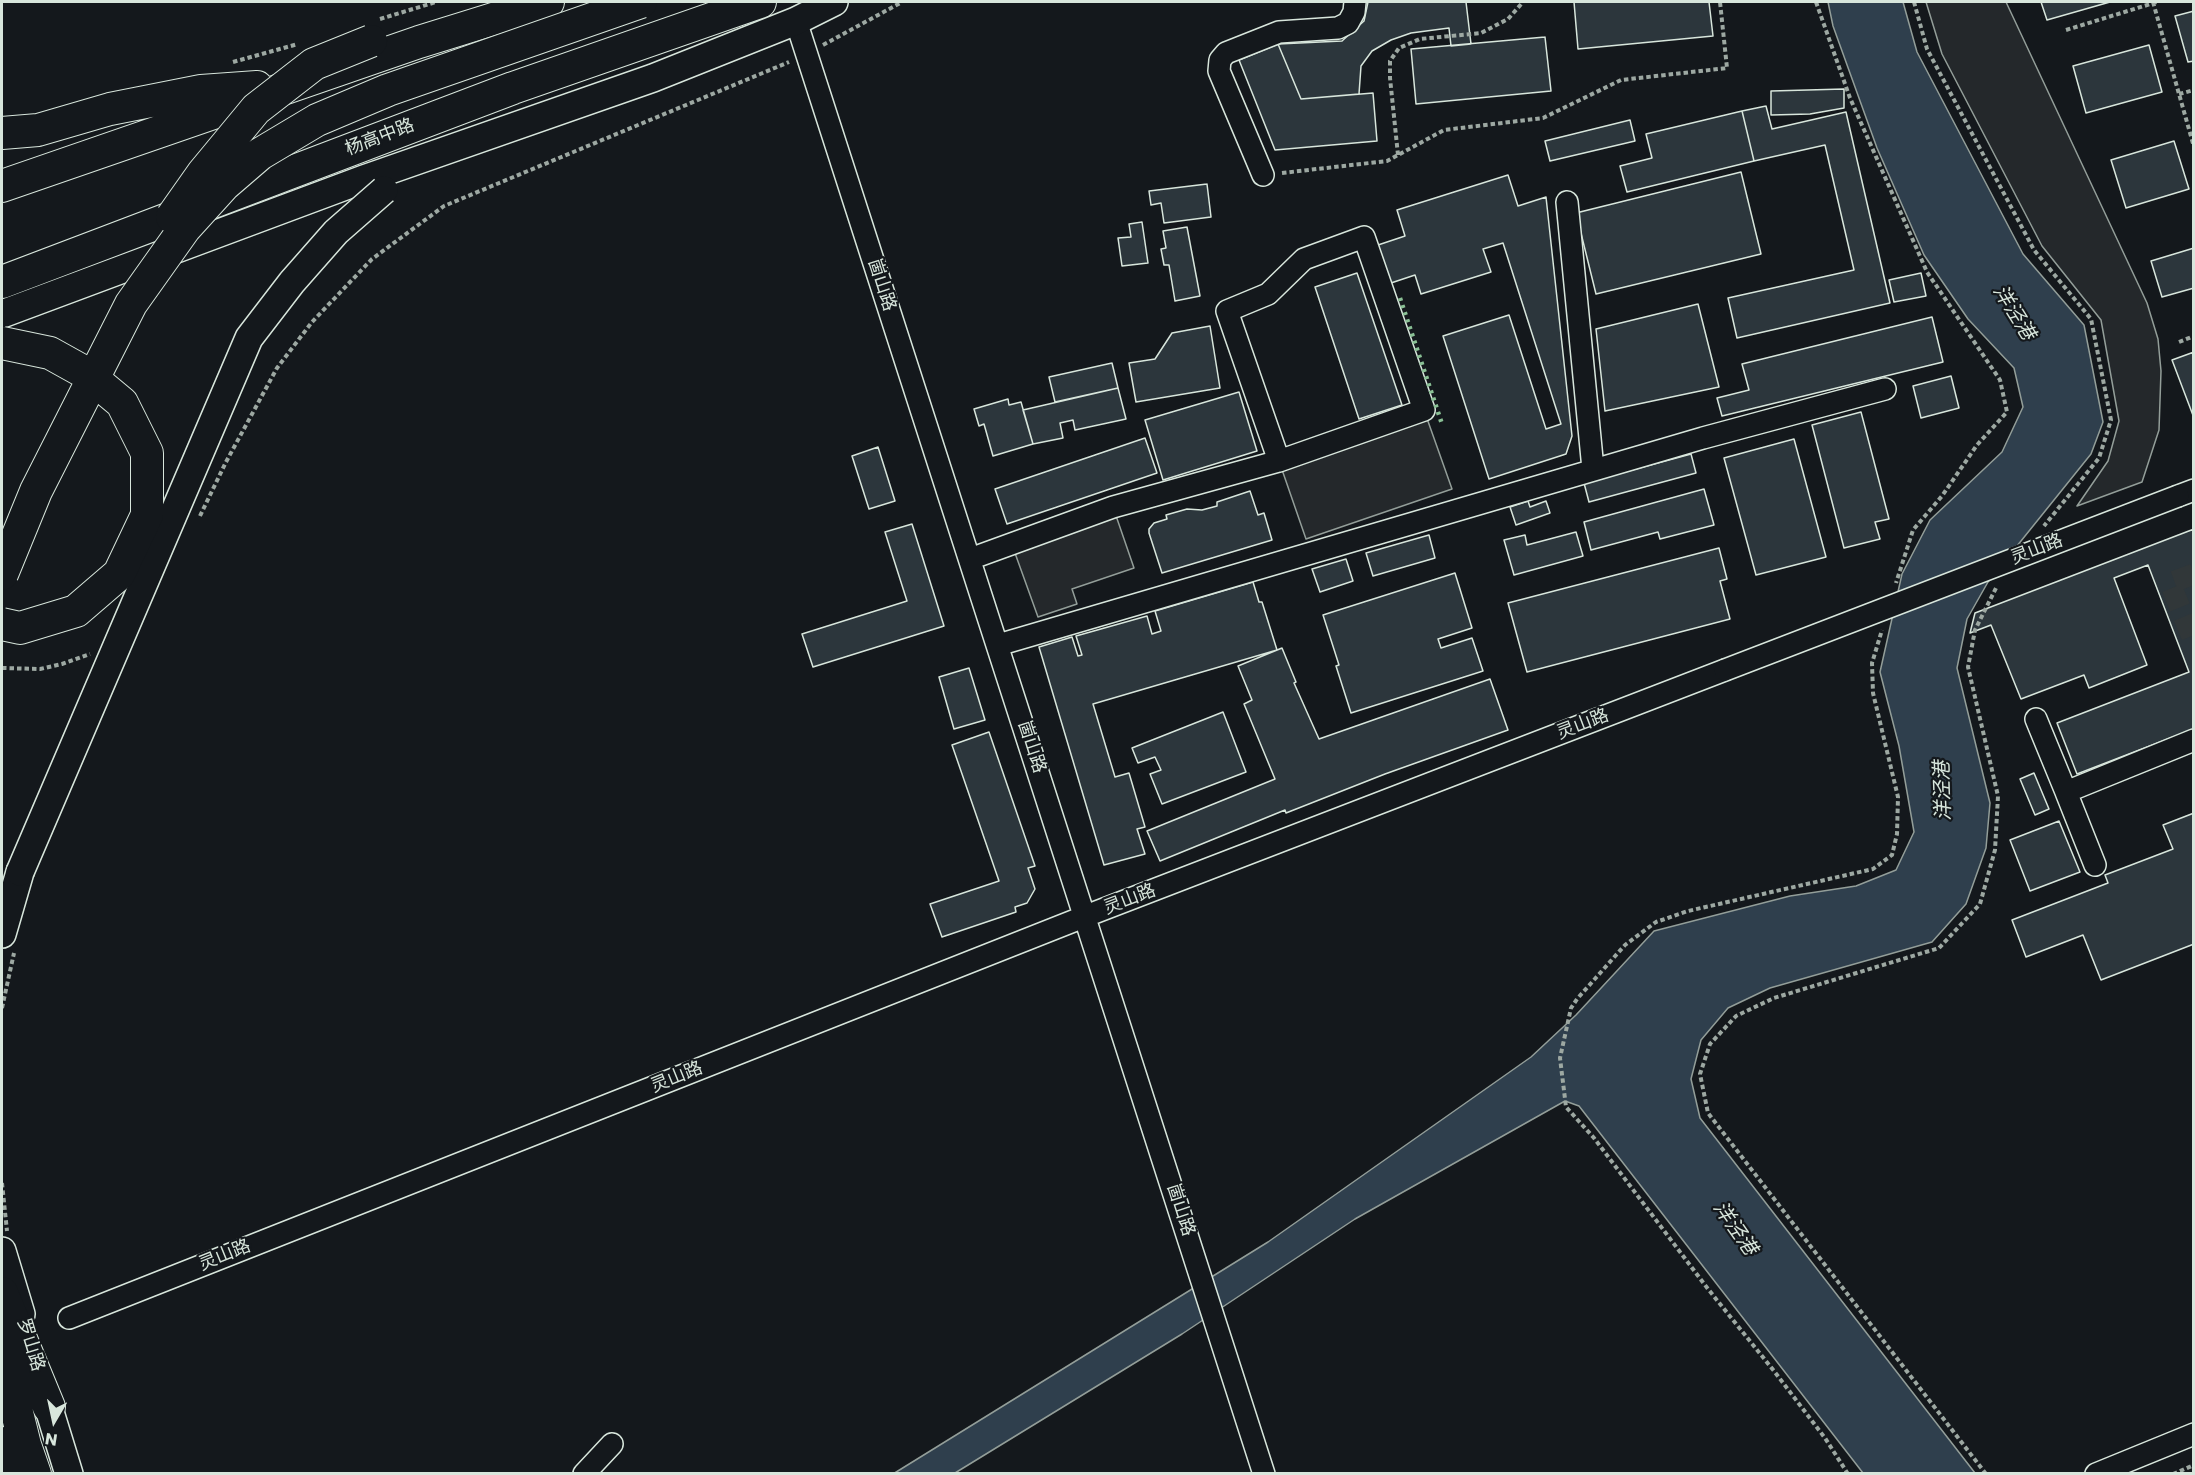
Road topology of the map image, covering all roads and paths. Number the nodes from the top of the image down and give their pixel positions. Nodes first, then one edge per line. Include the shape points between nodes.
1 (488, 2) edge
2 (548, 2) edge
3 (641, 2) edge
4 (760, 2) edge
5 (834, 2) edge
6 (902, 2) edge
7 (1355, 2) edge
8 (1523, 2) edge
9 (1720, 2) edge
10 (1816, 2) edge
11 (1914, 2) edge
12 (2154, 2) edge
13 (796, 21) junction
14 (2066, 30) dead end
15 (808, 54) junction
16 (303, 83) junction
17 (2193, 90) edge
18 (2179, 94) junction
19 (2, 133) edge
20 (475, 140) junction
21 (2193, 147) edge
22 (1398, 155) junction
23 (1263, 175) joint
24 (2, 186) edge
25 (1567, 202) dead end
26 (2, 282) edge
27 (131, 304) junction
28 (2, 314) edge
29 (2193, 336) edge
30 (2178, 342) dead end
31 (2, 343) edge
32 (1885, 389) dead end
33 (1279, 461) junction
34 (1593, 470) junction
35 (2186, 493) edge
36 (195, 526) dead end
37 (2042, 529) dead end
38 (970, 559) junction
39 (2, 572) edge
40 (1999, 583) dead end
41 (1896, 585) dead end
42 (2, 624) edge
43 (1882, 630) dead end
44 (998, 645) junction
45 (93, 652) dead end
46 (2, 668) edge
47 (2036, 719) dead end
48 (2193, 740) edge
49 (2066, 792) junction
50 (2095, 866) dead end
51 (1086, 916) junction
52 (9, 941) edge
53 (2, 1008) edge
54 (2, 1251) edge
55 (2, 1293) edge
56 (69, 1318) dead end
57 (2, 1352) edge
58 (49, 1407) junction
59 (2193, 1434) edge
60 (2, 1443) edge
61 (612, 1444) dead end
62 (2193, 1465) edge
63 (10, 1473) edge
64 (35, 1473) edge
65 (69, 1473) edge
66 (584, 1473) edge
67 (1264, 1473) edge
68 (1848, 1473) edge
69 (1986, 1473) edge
70 (2096, 1473) edge
71 (2173, 1473) edge

1 - 27 highway, bridge via 314,64 256,109 155,240
2 - 16 highway
3 - 27 highway, bridge via 388,90 317,120 260,154 224,185 184,228
4 - 26 highway, 杨高中路 via 513,88
5 - 13 main road
6 - 15 path
7 - 23 street via 1348,23 1338,28 1279,32 1226,53 1220,60 1219,71
8 - 22 path via 1508,19 1481,33 1420,39 1399,48 1390,61
9 - 22 path via 1728,68 1621,80 1543,118 1444,130
10 - 41 path via 1850,98 1927,272 2000,380 2007,412 1913,530
11 - 37 path via 1927,49 2034,250 2091,320 2111,420 2099,458
12 - 14 path
12 - 18 path
13 - 15 street, 崮山路
13 - 20 main road via 653,78
15 - 36 path via 444,206 372,259 312,322 277,368
15 - 38 street, 崮山路
16 - 19 highway via 201,91 110,109 38,130
16 - 24 highway
17 - 18 path
18 - 21 path
20 - 28 main road
20 - 52 main road, bridge via 384,190 336,232 249,338 20,872
22 - 23 path via 1387,161
25 - 34 street
27 - 39 highway, bridge via 36,491
29 - 30 path
31 - 42 highway, bridge via 50,353 86,373 122,403 147,453 147,515 119,574 76,611 20,628
32 - 34 street
33 - 33 street via 1425,410 1364,237 1304,259 1268,294 1227,311
33 - 38 street via 1113,507
34 - 44 street
35 - 51 street, 灵山路, bridge
38 - 44 street, 崮山路
40 - 69 path via 1975,630 1968,667 1998,796 1995,850 1980,904 1939,948 1773,998 1736,1016 1710,1044 1700,1074 1708,1113
43 - 68 path via 1872,663 1874,693 1898,797 1892,855 1873,869 1688,911 1656,922 1625,945 1571,1008 1560,1058 1566,1107 1774,1371
44 - 51 street, 崮山路
45 - 46 path via 40,669
47 - 49 street
48 - 49 street
49 - 50 street
51 - 56 street, 灵山路
51 - 67 street, 崮山路
52 - 53 path
54 - 58 main road, 罗山路
55 - 58 highway
57 - 64 highway
58 - 65 main road, 罗山路
59 - 70 street
60 - 63 highway
61 - 66 street
62 - 71 path

